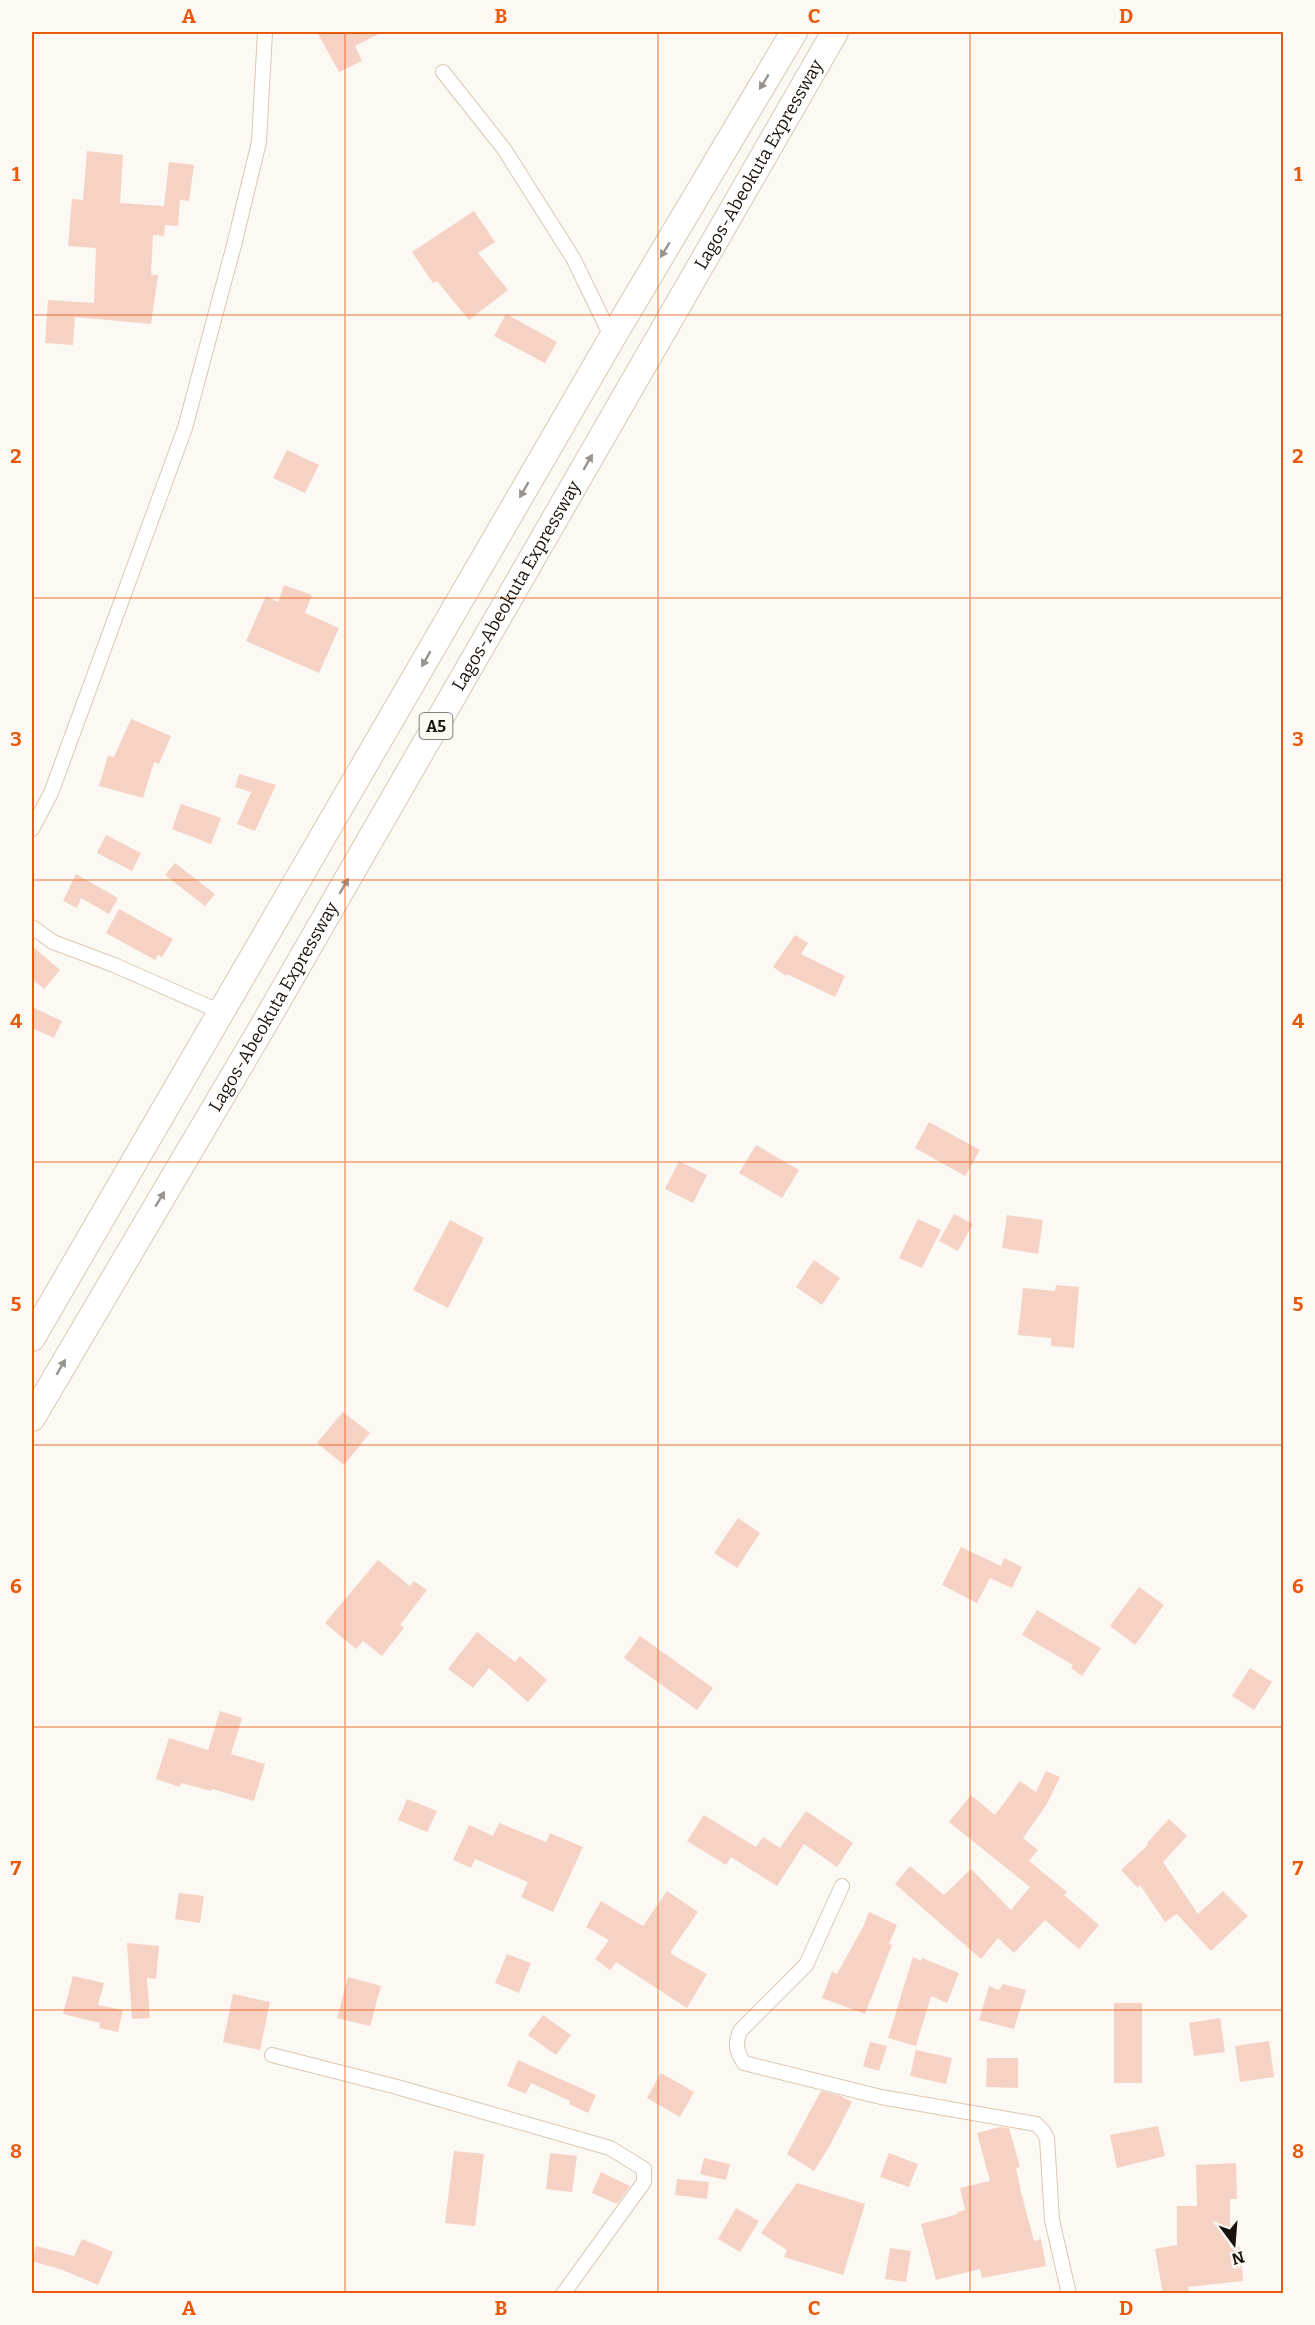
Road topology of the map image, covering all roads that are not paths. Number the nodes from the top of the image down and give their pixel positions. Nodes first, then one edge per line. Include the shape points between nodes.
1 (265, 32) edge
2 (794, 32) edge
3 (835, 32) edge
4 (443, 72) dead end
5 (612, 338) junction
6 (32, 829) edge
7 (32, 927) edge
8 (221, 1012) junction
9 (32, 1338) edge
10 (32, 1418) edge
11 (842, 1886) dead end
12 (272, 2055) dead end
13 (563, 2294) edge
14 (1069, 2294) edge

1 - 6 street via 259,142 185,428 51,793
2 -> 5 highway, Lagos-Abeokuta Expressway / A5
10 -> 3 highway, Lagos-Abeokuta Expressway / A5 via 263,1026
4 - 5 street via 504,149 573,258
5 -> 8 highway, Lagos-Abeokuta Expressway / A5
7 - 8 street via 53,942
8 - 9 highway, Lagos-Abeokuta Expressway / A5
11 - 14 street via 806,1965 740,2031 737,2052 744,2063 881,2097 1036,2124 1047,2139 1052,2220
12 - 13 street via 610,2148 644,2169 644,2182

